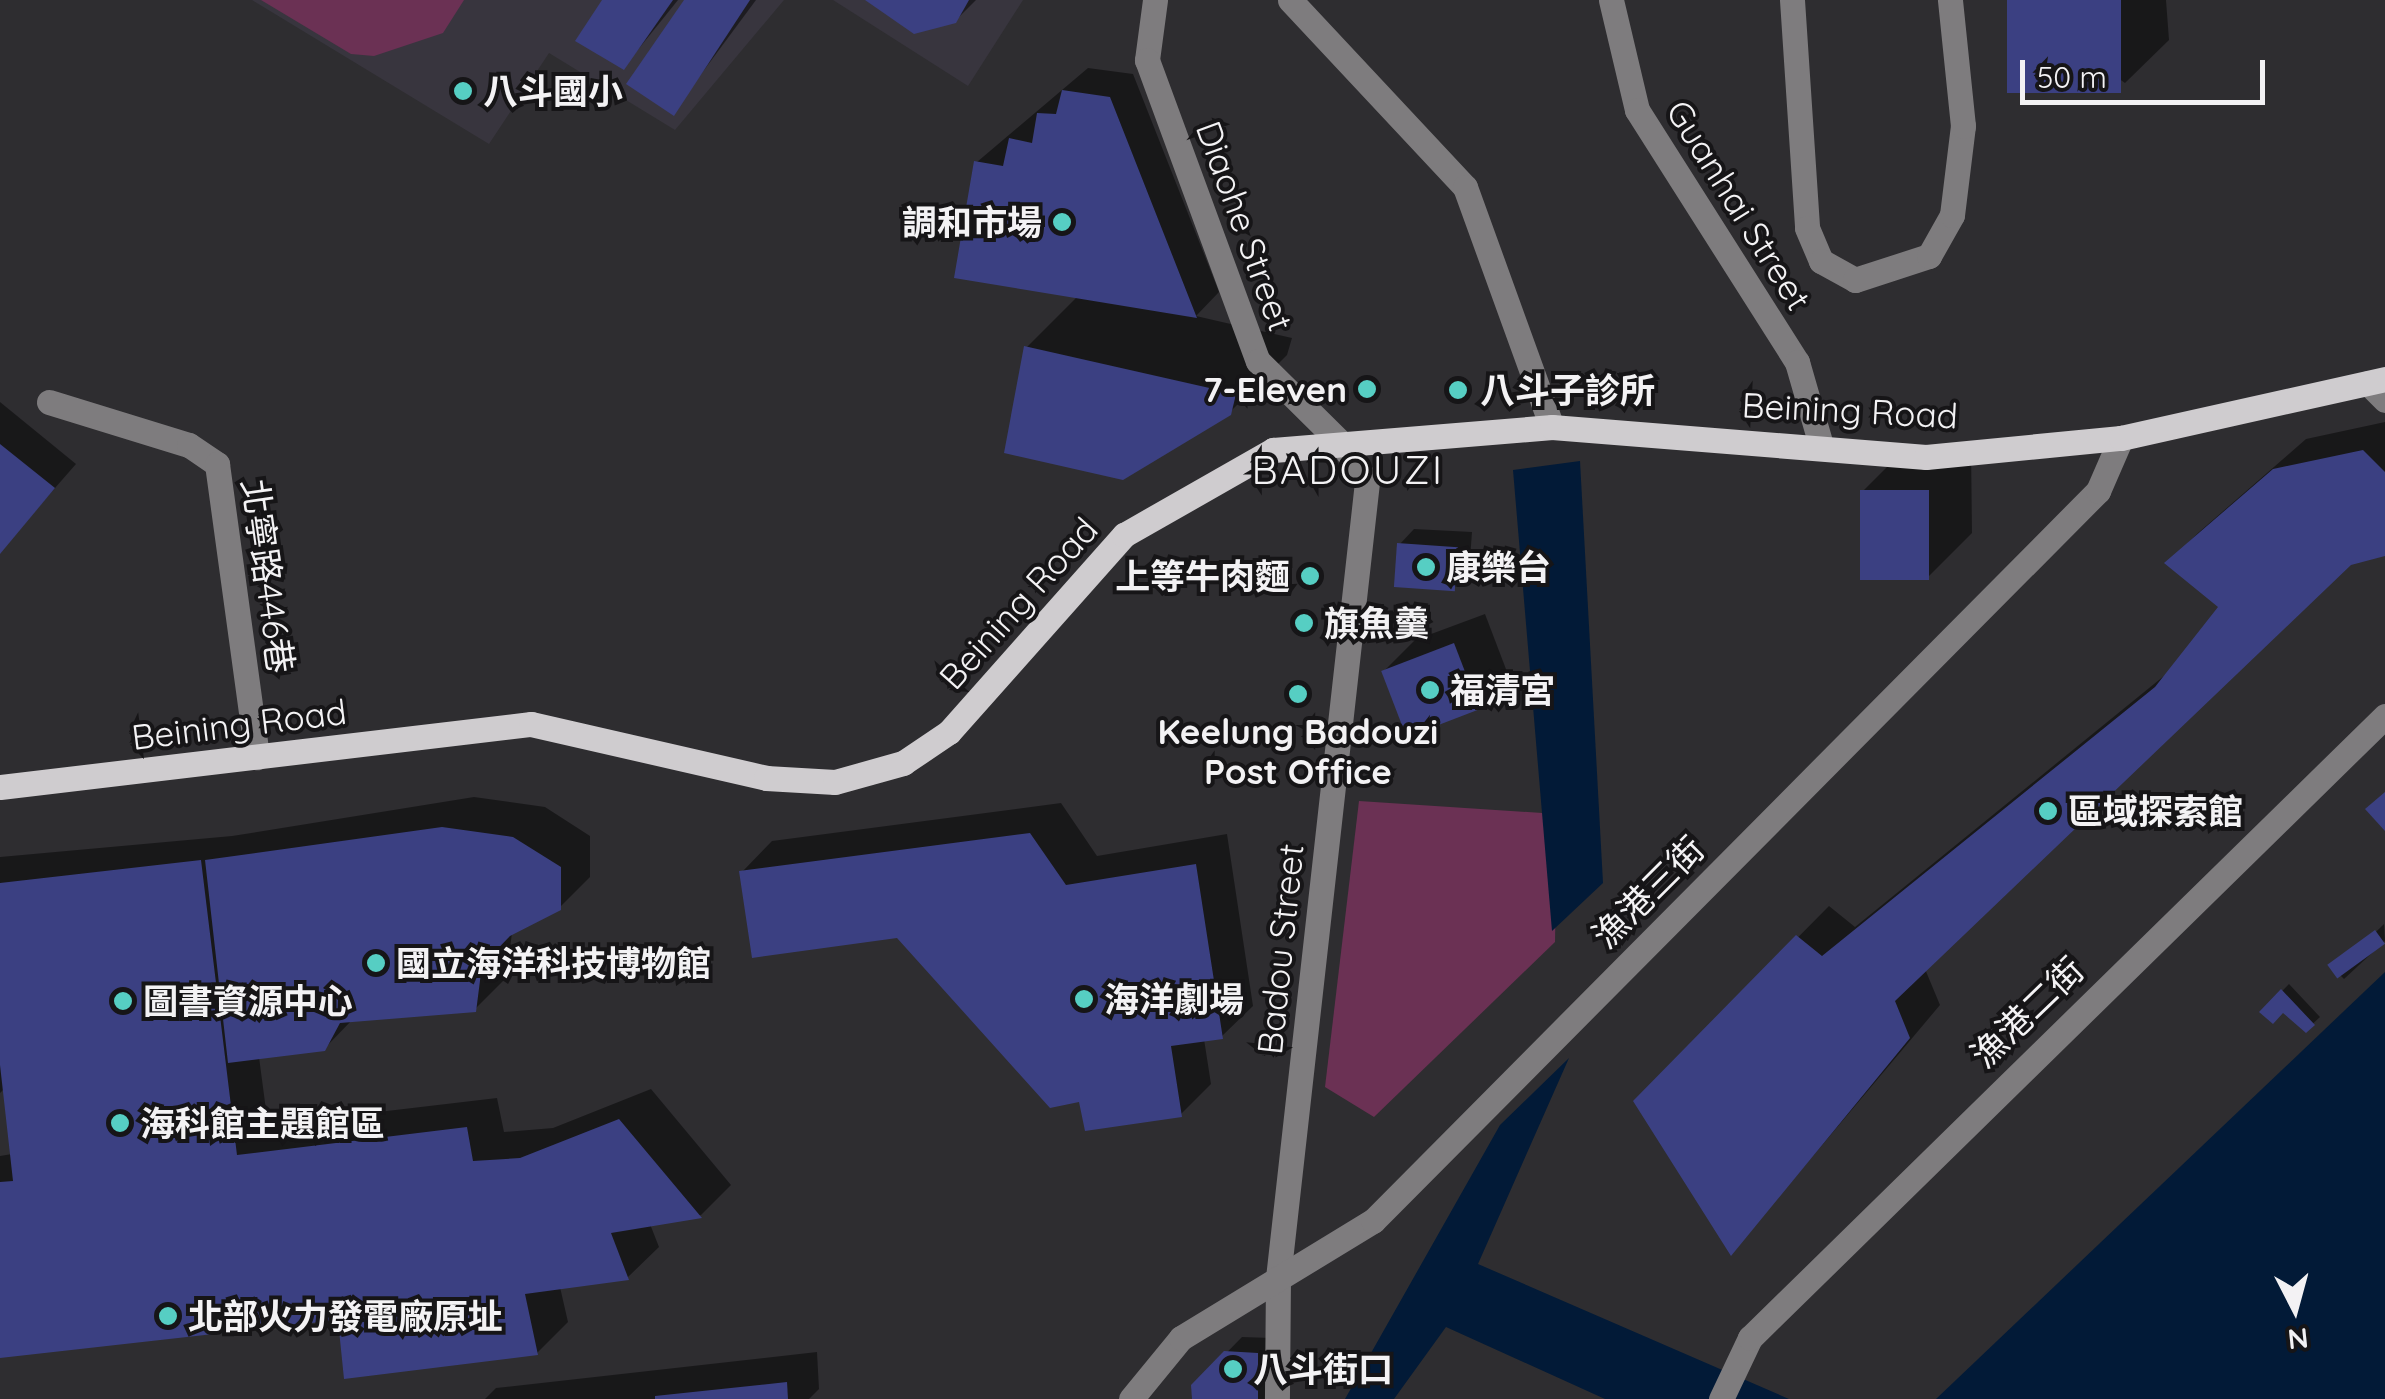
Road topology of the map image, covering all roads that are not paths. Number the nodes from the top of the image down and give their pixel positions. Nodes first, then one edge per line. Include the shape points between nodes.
1 (1155, 0) edge
2 (1290, 0) edge
3 (1610, 0) edge
4 (1792, 0) edge
5 (1950, 0) edge
6 (2381, 388) edge
7 (49, 402) dead end
8 (1552, 427) junction
9 (2121, 438) junction
10 (1342, 444) junction
11 (1821, 444) junction
12 (2385, 716) edge
13 (257, 758) junction
14 (0, 787) edge
15 (1278, 1278) junction
16 (1130, 1399) edge
17 (1277, 1399) edge
18 (1721, 1399) edge

1 - 10 street, Diaohe Street via 1147,60 1258,362
2 - 8 street via 1465,187
3 - 11 street, Guanhai Street via 1637,110 1797,362
4 - 5 street, Guanhai Street via 1806,228 1821,261 1855,280 1929,256 1952,215 1963,126
6 - 9 main road, Beining Road
7 - 13 street, 北寧路446巷 via 189,445 217,464
8 - 10 main road, Beining Road
8 - 11 main road, Beining Road
9 - 11 main road, Beining Road via 1926,457
9 - 15 street, 漁港三街 via 2098,491 1372,1221
10 - 13 main road, Beining Road via 1272,450 1124,535 949,732 863,777 766,778 531,724
10 - 15 street, Badou Street via 1367,482
12 - 18 street, 漁港二街 via 1750,1338
13 - 14 main road, Beining Road
15 - 16 street via 1181,1338
15 - 17 street

